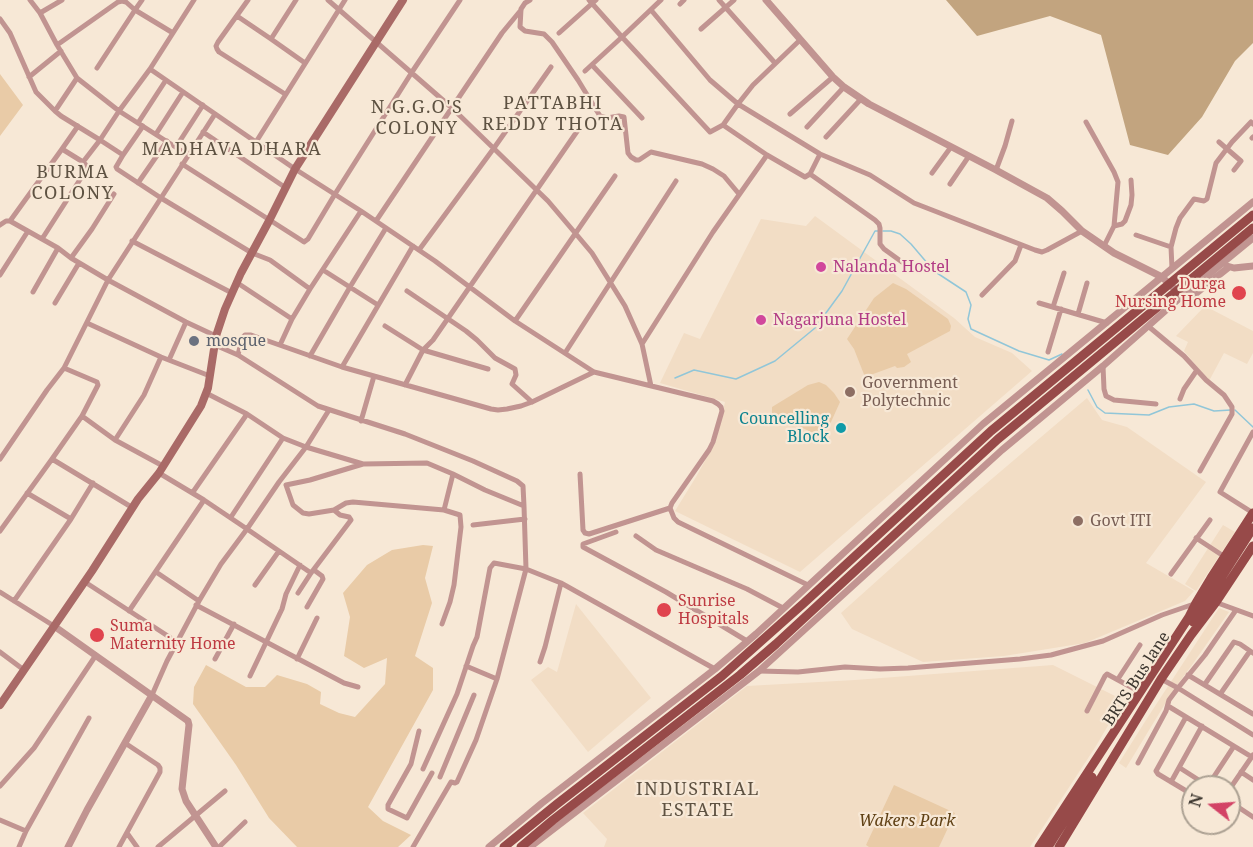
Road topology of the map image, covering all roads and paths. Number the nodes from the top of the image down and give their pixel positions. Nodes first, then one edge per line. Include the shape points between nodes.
1 (30, 0) edge
2 (62, 0) edge
3 (142, 0) edge
4 (195, 0) edge
5 (248, 0) edge
6 (296, 0) edge
7 (328, 0) edge
8 (345, 0) edge
9 (403, 0) edge
10 (460, 0) edge
11 (530, 0) edge
12 (661, 0) edge
13 (719, 0) edge
14 (734, 0) edge
15 (766, 0) edge
16 (593, 1) edge
17 (726, 8) junction
18 (340, 9) junction
19 (521, 9) junction
20 (135, 10) junction
21 (651, 10) junction
22 (40, 14) junction
23 (237, 16) junction
24 (0, 19) edge
25 (701, 29) dead end
26 (173, 33) junction
27 (559, 33) dead end
28 (622, 38) junction
29 (271, 39) junction
30 (800, 40) junction
31 (376, 41) junction
32 (57, 45) junction
33 (61, 51) junction
34 (305, 63) junction
35 (775, 63) junction
36 (592, 65) junction
37 (551, 67) dead end
38 (97, 68) dead end
39 (150, 69) junction
40 (585, 71) dead end
41 (412, 72) junction
42 (29, 77) junction
43 (833, 77) junction
44 (77, 78) junction
45 (166, 80) junction
46 (844, 87) junction
47 (183, 92) junction
48 (285, 94) junction
49 (861, 99) junction
50 (738, 104) junction
51 (202, 105) junction
52 (452, 108) junction
53 (55, 111) junction
54 (119, 111) junction
55 (215, 114) junction
56 (790, 114) dead end
57 (642, 118) dead end
58 (1012, 121) dead end
59 (1086, 122) dead end
60 (1253, 124) edge
61 (140, 125) junction
62 (723, 125) junction
63 (78, 126) junction
64 (807, 127) dead end
65 (578, 130) dead end
66 (203, 132) junction
67 (156, 134) junction
68 (826, 137) dead end
69 (100, 140) junction
70 (167, 141) junction
71 (256, 142) junction
72 (1219, 142) dead end
73 (176, 147) junction
74 (951, 147) junction
75 (494, 148) junction
76 (62, 149) junction
77 (1227, 149) junction
78 (820, 154) junction
79 (123, 155) junction
80 (188, 155) junction
81 (767, 155) junction
82 (969, 156) junction
83 (84, 162) junction
84 (182, 164) junction
85 (295, 169) junction
86 (996, 170) junction
87 (1234, 170) dead end
88 (932, 173) dead end
89 (810, 174) junction
90 (615, 176) dead end
91 (1131, 180) dead end
92 (676, 181) dead end
93 (138, 183) junction
94 (950, 184) dead end
95 (286, 188) junction
96 (537, 190) junction
97 (114, 194) dead end
98 (335, 194) junction
99 (739, 194) junction
100 (161, 198) junction
101 (1253, 202) edge
102 (361, 211) junction
103 (1253, 215) edge
104 (269, 220) junction
105 (376, 221) junction
106 (10, 222) junction
107 (0, 225) edge
108 (1114, 226) junction
109 (386, 228) junction
110 (1253, 228) edge
111 (28, 231) junction
112 (1082, 231) junction
113 (576, 234) junction
114 (1136, 236) dead end
115 (1253, 238) edge
116 (42, 239) junction
117 (132, 241) junction
118 (1021, 245) junction
119 (413, 246) junction
120 (1104, 246) junction
121 (1171, 247) junction
122 (58, 248) junction
123 (419, 250) junction
124 (252, 253) junction
125 (71, 258) junction
126 (79, 262) junction
127 (902, 262) dead end
128 (1225, 266) junction
129 (1253, 266) edge
130 (1172, 268) junction
131 (323, 270) junction
132 (1064, 273) dead end
133 (0, 275) edge
134 (108, 280) junction
135 (1166, 280) junction
136 (236, 282) junction
137 (610, 282) junction
138 (1087, 283) dead end
139 (350, 287) junction
140 (469, 288) junction
141 (310, 289) junction
142 (407, 291) dead end
143 (33, 292) dead end
144 (232, 293) junction
145 (1180, 294) junction
146 (982, 295) dead end
147 (55, 303) dead end
148 (1039, 303) dead end
149 (378, 305) junction
150 (1053, 307) junction
151 (1062, 309) junction
152 (1078, 314) junction
153 (292, 319) junction
154 (448, 319) junction
155 (515, 321) junction
156 (186, 322) junction
157 (87, 323) junction
158 (1107, 323) junction
159 (385, 326) dead end
160 (1148, 326) junction
161 (215, 340) junction
162 (642, 344) junction
163 (280, 345) junction
164 (423, 350) junction
165 (1048, 352) dead end
166 (565, 353) junction
167 (238, 355) junction
168 (310, 356) junction
169 (161, 357) junction
170 (169, 360) junction
171 (1103, 366) junction
172 (342, 367) junction
173 (64, 368) junction
174 (488, 369) dead end
175 (1197, 370) junction
176 (594, 372) junction
177 (210, 376) junction
178 (374, 376) junction
179 (405, 385) junction
180 (651, 386) junction
181 (206, 393) junction
182 (1180, 399) dead end
183 (532, 402) junction
184 (1156, 404) dead end
185 (329, 410) junction
186 (247, 414) junction
187 (82, 416) junction
188 (362, 421) junction
189 (1253, 432) edge
190 (283, 438) junction
191 (115, 440) junction
192 (306, 447) junction
193 (0, 459) edge
194 (52, 459) junction
195 (363, 464) junction
196 (161, 470) junction
197 (1200, 471) dead end
198 (453, 474) junction
199 (580, 474) dead end
200 (279, 482) junction
201 (93, 483) junction
202 (286, 485) junction
203 (193, 492) junction
204 (27, 493) junction
205 (204, 500) junction
206 (524, 506) junction
207 (133, 508) junction
208 (670, 508) junction
209 (907, 508) junction
210 (334, 510) junction
211 (444, 510) junction
212 (1253, 513) edge
213 (914, 516) junction
214 (231, 517) junction
215 (71, 519) junction
216 (525, 519) junction
217 (1210, 520) dead end
218 (473, 525) dead end
219 (1253, 528) edge
220 (247, 529) junction
221 (0, 531) edge
222 (616, 532) dead end
223 (636, 536) dead end
224 (1196, 538) junction
225 (1253, 546) edge
226 (279, 551) junction
227 (1225, 557) junction
228 (300, 565) junction
229 (526, 569) junction
230 (312, 571) junction
231 (156, 572) junction
232 (1171, 574) dead end
233 (84, 582) junction
234 (561, 583) junction
235 (255, 585) dead end
236 (808, 585) junction
237 (0, 592) edge
238 (298, 593) dead end
239 (14, 601) junction
240 (1216, 602) junction
241 (198, 603) junction
242 (1200, 603) junction
243 (307, 607) dead end
244 (783, 608) junction
245 (1236, 610) junction
246 (129, 611) junction
247 (1253, 616) edge
248 (317, 618) dead end
249 (234, 624) junction
250 (442, 624) dead end
251 (54, 626) junction
252 (747, 641) junction
253 (177, 642) junction
254 (267, 642) junction
255 (1140, 645) dead end
256 (0, 652) edge
257 (1251, 652) edge
258 (96, 655) junction
259 (215, 658) dead end
260 (297, 658) junction
261 (540, 662) dead end
262 (466, 666) junction
263 (715, 669) junction
264 (24, 670) junction
265 (759, 671) junction
266 (1188, 675) junction
267 (250, 676) dead end
268 (497, 679) junction
269 (1118, 679) junction
270 (1161, 679) junction
271 (1205, 684) junction
272 (357, 687) dead end
273 (1178, 688) junction
274 (1140, 692) junction
275 (1221, 693) junction
276 (152, 695) junction
277 (474, 695) dead end
278 (0, 705) edge
279 (1167, 706) junction
280 (1087, 711) dead end
281 (1253, 714) edge
282 (1186, 717) junction
283 (89, 718) dead end
284 (1202, 726) junction
285 (419, 731) dead end
286 (1253, 735) edge
287 (125, 743) junction
288 (1234, 746) junction
289 (1252, 756) edge
290 (1138, 763) dead end
291 (411, 764) junction
292 (1180, 768) junction
293 (423, 769) junction
294 (1241, 772) junction
295 (432, 773) junction
296 (1190, 775) edge
297 (1216, 775) edge
298 (1239, 775) edge
299 (440, 777) junction
300 (2, 778) edge
301 (1253, 780) edge
302 (451, 782) junction
303 (1171, 782) junction
304 (0, 786) edge
305 (1181, 788) edge
306 (225, 791) dead end
307 (195, 816) junction
308 (0, 820) edge
309 (245, 822) dead end
310 (26, 831) junction
311 (127, 833) junction
312 (19, 847) edge
313 (68, 847) edge
314 (119, 847) edge
315 (137, 847) edge
316 (158, 847) edge
317 (218, 847) edge
318 (413, 847) edge
319 (489, 847) edge
320 (504, 847) edge
321 (521, 847) edge
322 (531, 847) edge
323 (1039, 847) edge
324 (1047, 847) edge
325 (1059, 847) edge

1 - 22 street
2 - 22 street
3 - 20 street
4 - 26 street
5 - 23 street
6 - 29 street
7 - 18 street
8 - 18 street
9 - 31 main road
10 - 41 street
11 - 19 street
12 - 21 street
13 - 17 street
14 - 17 street
15 - 30 street
16 - 27 street
16 - 28 street
17 - 25 street
17 - 35 street
18 - 31 street
18 - 34 street
19 - 52 street
19 - 99 street via 520,27 544,34 552,42 600,117 624,117 631,157 639,160 651,152 702,164 724,176
20 - 26 street
20 - 32 street via 126,2 118,2
20 - 38 street
21 - 28 street
21 - 50 street via 710,80
22 - 32 street
23 - 29 street
23 - 48 street via 217,49
24 - 42 street
26 - 39 street
28 - 36 street
28 - 62 street via 710,132
29 - 34 street
30 - 35 street
30 - 43 street
31 - 41 street
31 - 85 main road
32 - 33 street
33 - 42 street
33 - 44 street
34 - 48 street
35 - 50 street
36 - 40 street
36 - 57 street
37 - 75 street
39 - 45 street
39 - 54 street
41 - 52 street
41 - 98 street
42 - 53 street via 36,92
43 - 46 street
43 - 56 street
44 - 53 street
44 - 54 street
45 - 47 street
45 - 61 street
46 - 49 street
46 - 64 street
47 - 51 street
47 - 67 street
48 - 71 street
49 - 68 street
49 - 74 street
50 - 62 street
50 - 78 street
51 - 55 street
51 - 73 street
52 - 75 street
52 - 105 street
53 - 63 street
54 - 61 street
54 - 69 street
55 - 66 street
55 - 71 street
58 - 86 street
59 - 108 street via 1116,177
60 - 77 street
61 - 67 street
61 - 79 street
62 - 81 street
63 - 69 street
63 - 76 street
65 - 96 street
66 - 80 street
66 - 95 street
67 - 70 street
69 - 79 street
69 - 83 street
70 - 73 street
70 - 93 street
71 - 85 street
72 - 77 street
73 - 80 street
74 - 82 street
74 - 88 street
75 - 96 street
75 - 123 street
76 - 83 street
76 - 106 street
77 - 87 street via 1241,160
77 - 121 street via 1214,166 1207,199 1192,201 1180,218
78 - 89 street
78 - 118 street via 870,175 914,203
79 - 93 street via 117,169
80 - 84 street
81 - 89 street via 802,176
81 - 99 street
82 - 86 street
82 - 94 street
83 - 116 street via 88,167
84 - 100 street
84 - 104 street
85 - 95 main road
85 - 98 street
86 - 112 street via 1047,198
89 - 127 street via 875,220 880,228 880,244
90 - 113 street
91 - 108 street via 1131,205 1125,221
92 - 137 street
93 - 100 street
95 - 104 main road
96 - 113 street
96 - 140 street
97 - 125 street
98 - 102 street
98 - 104 street via 304,242
99 - 162 street
100 - 117 street
100 - 124 street
101 - 130 street
102 - 105 street
102 - 131 street
103 - 135 main road
104 - 124 main road
105 - 109 street
106 - 107 street
106 - 111 street
108 - 120 street
109 - 119 street
109 - 139 street
110 - 145 main road
111 - 116 street
111 - 133 street
112 - 118 street via 1042,252
112 - 120 street
113 - 137 street
113 - 155 street
114 - 121 street
115 - 128 street
116 - 122 street
117 - 134 street
117 - 144 street
118 - 146 street via 1015,261
119 - 123 street
119 - 149 street
120 - 135 street
121 - 130 street
122 - 125 street
122 - 143 street
123 - 140 street
124 - 136 main road
124 - 141 street via 270,260
125 - 126 street
126 - 134 street
126 - 147 street
128 - 129 street
128 - 145 street
130 - 135 street
131 - 139 street
131 - 141 street
132 - 150 street
134 - 156 street
134 - 157 street
135 - 145 street
135 - 158 street
135 - 209 main road
136 - 144 main road
136 - 153 street
137 - 162 street
137 - 166 street
138 - 152 street
139 - 149 street
139 - 168 street
140 - 154 street
140 - 155 street
141 - 153 street
142 - 154 street
144 - 161 main road
145 - 160 street
145 - 213 main road via 998,439
148 - 150 street
149 - 172 street
150 - 151 street
151 - 152 street
151 - 165 street
152 - 158 street
153 - 163 street
154 - 164 street
154 - 183 street via 514,369 512,384
155 - 166 street
156 - 161 street
156 - 170 street
157 - 169 street
157 - 173 street
158 - 236 street via 983,424
159 - 164 street
160 - 171 street
160 - 175 street
161 - 167 street
161 - 177 main road
162 - 180 street
163 - 167 street via 245,334
163 - 168 street
164 - 174 street
164 - 179 street
166 - 176 street
167 - 185 street
168 - 172 street
169 - 170 street
169 - 191 street via 144,395
170 - 177 street
171 - 184 street via 1106,396
171 - 265 street via 1004,448
172 - 178 street
173 - 187 street via 97,382
173 - 193 street
175 - 182 street
175 - 197 street via 1224,395 1232,409
176 - 180 street
176 - 183 street
177 - 181 main road
178 - 179 street
178 - 188 street
179 - 183 street via 491,409 507,410
180 - 208 street via 713,401 722,411 709,450
181 - 186 street
181 - 196 main road
185 - 188 street
185 - 192 street
186 - 190 street
186 - 203 street
187 - 191 street
187 - 194 street
188 - 206 street via 441,448 521,483
189 - 212 street via 1220,492
190 - 192 street
190 - 214 street
191 - 196 street
192 - 195 street
192 - 200 street
194 - 201 street
194 - 204 street
195 - 198 street via 427,463
195 - 202 street
196 - 203 street
196 - 207 main road
198 - 206 street
198 - 211 street
199 - 208 street via 583,530 589,534
200 - 202 street
200 - 220 street
201 - 207 street
201 - 215 street
202 - 210 street via 293,505 303,513
203 - 205 street
204 - 215 street
204 - 221 street
205 - 214 street
205 - 231 street
206 - 216 street
207 - 233 main road
208 - 236 street via 678,522
209 - 213 main road
209 - 320 main road via 730,669
210 - 211 street via 353,502
210 - 230 street via 351,520
211 - 250 street via 460,515 461,527 454,585
212 - 227 main road
213 - 321 main road via 740,675
214 - 220 street
215 - 239 street
216 - 218 street
216 - 229 street
217 - 224 street
219 - 242 main road, BRTS Bus lane
220 - 226 street
220 - 241 street
222 - 252 street via 583,547
223 - 244 street via 656,550
224 - 227 street
224 - 232 street
225 - 240 main road
226 - 228 street
226 - 235 street
227 - 242 main road
228 - 230 street
228 - 254 street
229 - 234 street
229 - 262 street via 492,565 479,631
229 - 268 street
230 - 238 street
230 - 243 street via 323,579
231 - 241 street
231 - 246 street
233 - 246 street
233 - 251 main road
234 - 261 street
234 - 263 street
236 - 244 street
237 - 239 street
239 - 251 street
240 - 242 street
240 - 245 street
240 - 270 main road
241 - 249 street
241 - 253 street
242 - 265 street via 1103,641 1051,655 908,668
242 - 274 main road
242 - 324 main road, BRTS Bus lane
244 - 252 street
245 - 247 street
245 - 266 street
246 - 253 street
248 - 260 street
249 - 254 street
249 - 259 street
251 - 258 street
251 - 264 main road
252 - 263 street
253 - 276 street
254 - 260 street
254 - 267 street
255 - 269 street
256 - 264 street
257 - 271 street via 1232,643
257 - 275 street
258 - 276 street
258 - 300 street via 34,748
260 - 272 street
262 - 268 street
262 - 293 street
263 - 319 street
264 - 278 main road
265 - 322 street
266 - 271 street
266 - 273 street
268 - 302 street via 476,740 457,782
269 - 274 street
269 - 280 street via 1106,674
270 - 273 street
270 - 325 main road
271 - 275 street
273 - 279 street
273 - 286 street
274 - 323 main road
275 - 281 street
276 - 287 street
276 - 307 street via 189,725 182,789
277 - 299 street
279 - 282 street
279 - 290 street
282 - 284 street
282 - 303 street via 1156,771
283 - 310 street
284 - 288 street
284 - 292 street
285 - 291 street
287 - 311 street via 160,768
287 - 313 street
288 - 289 street
288 - 297 street
289 - 294 street
291 - 293 street
291 - 295 street via 388,807 405,818
292 - 296 street
292 - 303 street
293 - 295 street
294 - 298 street
294 - 301 street
295 - 299 street
299 - 302 street
300 - 304 street
302 - 318 street
303 - 305 street
306 - 307 street
307 - 316 street
307 - 317 street
308 - 310 street
309 - 317 street
310 - 312 street
311 - 314 street
311 - 315 street

